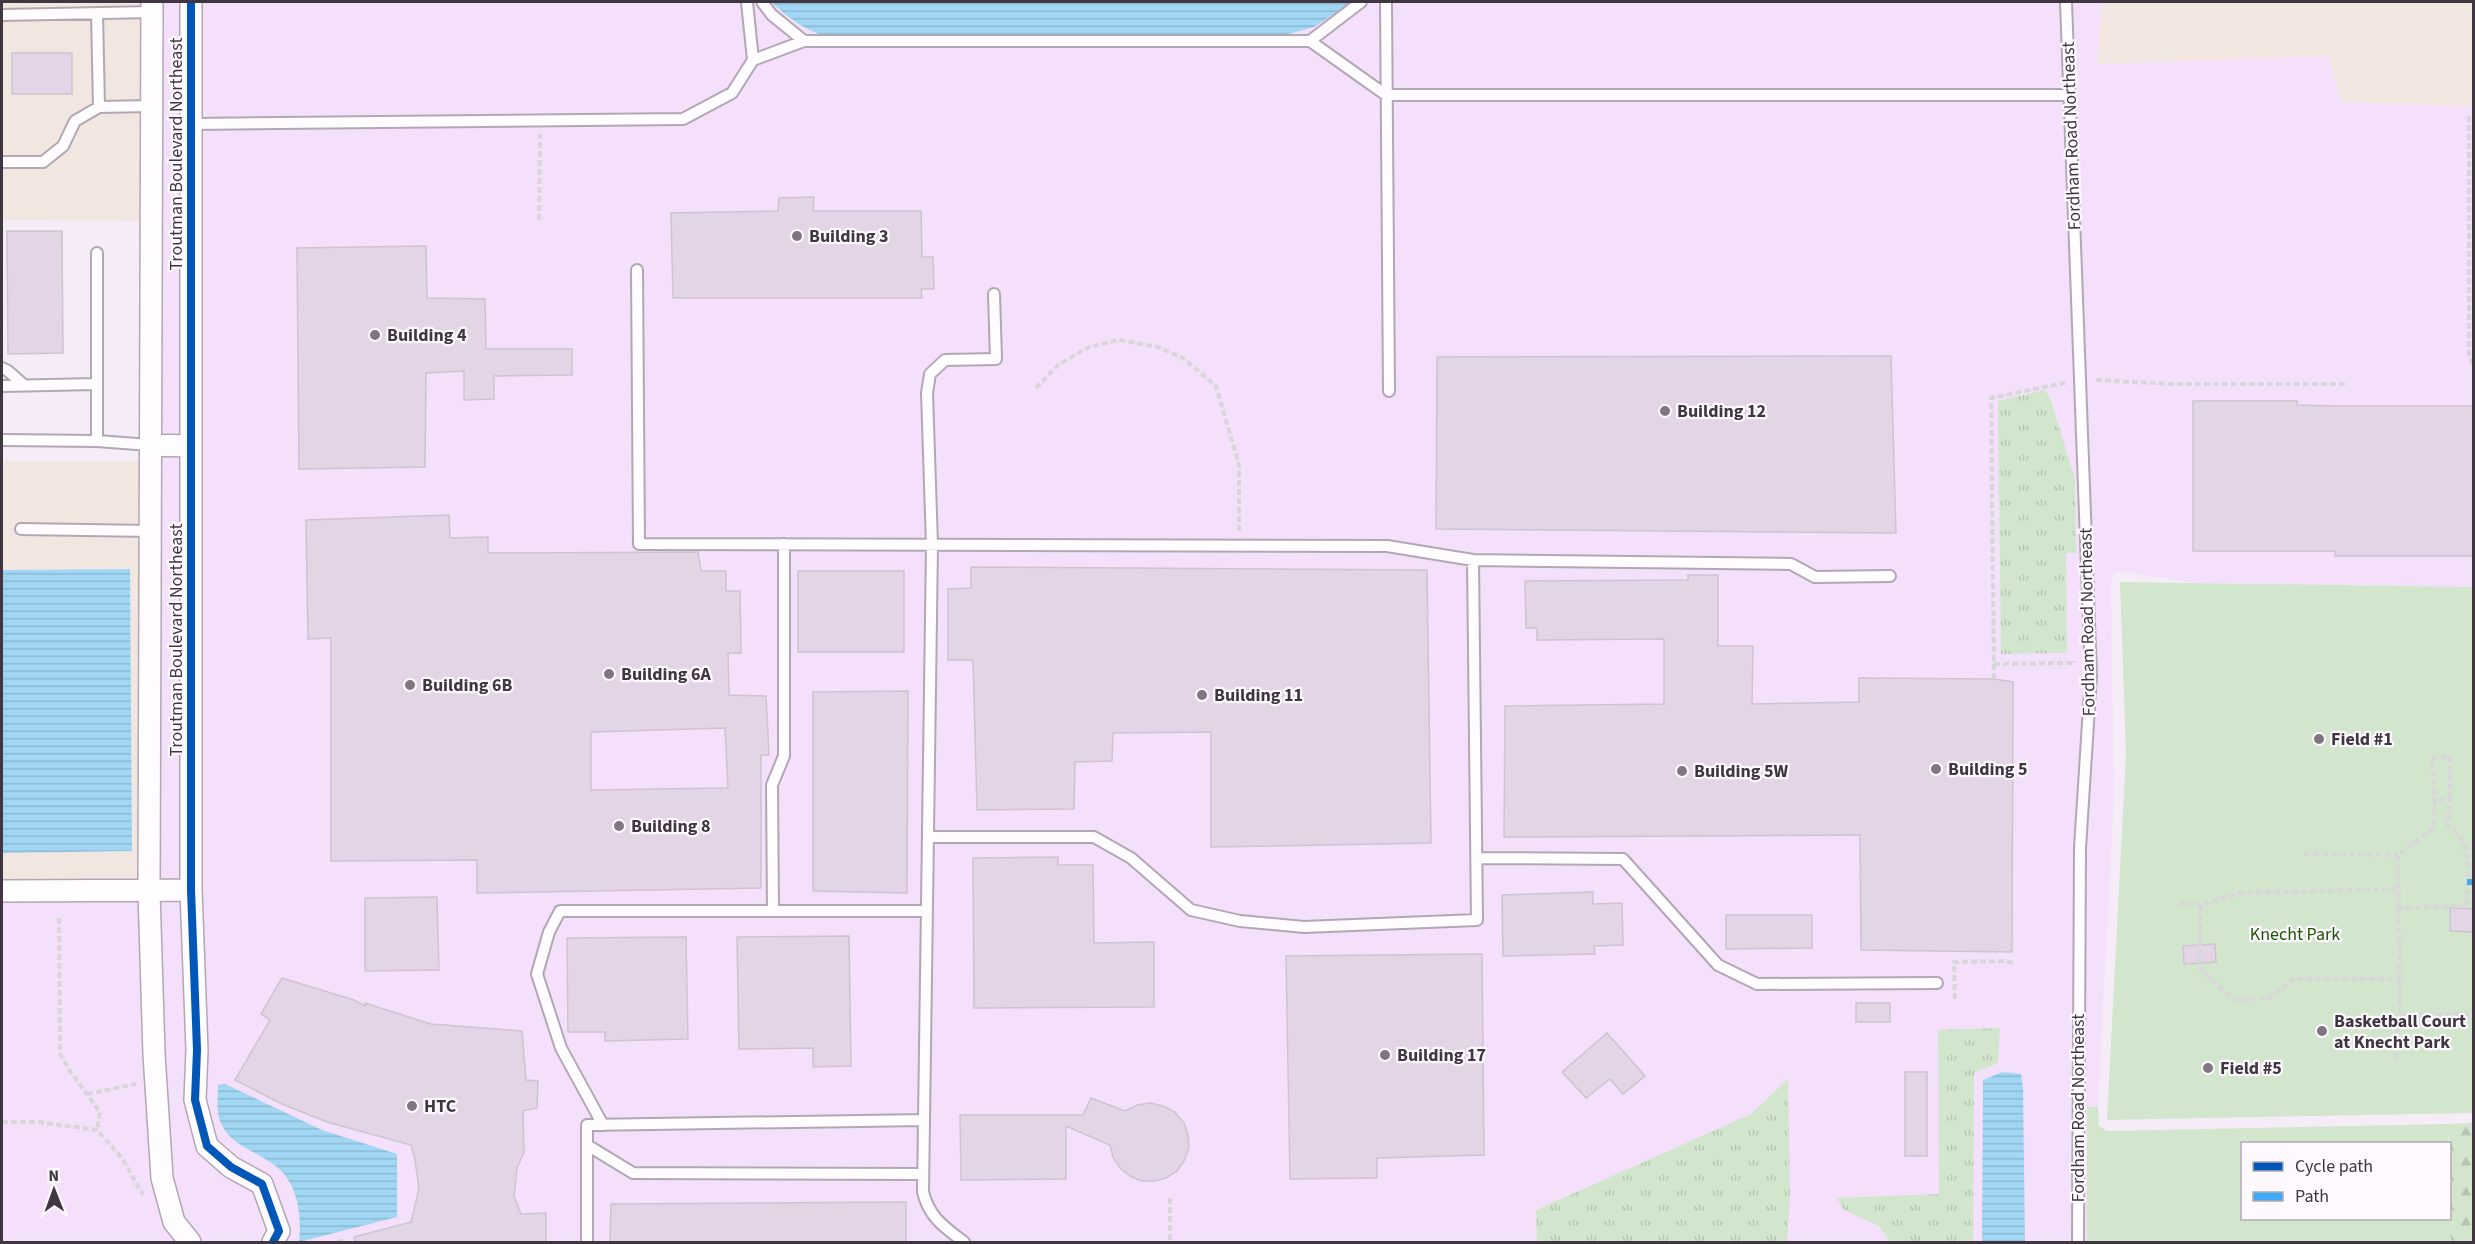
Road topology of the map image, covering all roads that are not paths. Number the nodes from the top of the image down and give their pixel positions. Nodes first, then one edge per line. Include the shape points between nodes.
1 (191, 2) edge
2 (747, 2) edge
3 (762, 2) edge
4 (1361, 2) edge
5 (1386, 2) edge
6 (2066, 2) edge
7 (152, 7) edge
8 (97, 14) junction
9 (2, 15) edge
10 (804, 41) junction
11 (1310, 41) junction
12 (753, 60) junction
13 (1386, 95) junction
14 (2070, 95) junction
15 (151, 106) junction
16 (99, 107) junction
17 (191, 124) junction
18 (2, 162) edge
19 (97, 253) dead end
20 (637, 270) dead end
21 (994, 294) dead end
22 (2, 369) edge
23 (96, 384) junction
24 (24, 385) junction
25 (2, 386) edge
26 (1389, 391) dead end
27 (2, 440) edge
28 (97, 441) junction
29 (150, 445) junction
30 (191, 446) junction
31 (21, 529) dead end
32 (150, 531) junction
33 (784, 544) junction
34 (932, 545) junction
35 (1473, 560) junction
36 (1890, 576) dead end
37 (927, 837) junction
38 (1477, 858) junction
39 (191, 890) junction
40 (2, 891) edge
41 (149, 892) junction
42 (773, 911) junction
43 (927, 911) junction
44 (1937, 983) dead end
45 (924, 1120) junction
46 (603, 1125) junction
47 (586, 1146) junction
48 (923, 1174) junction
49 (190, 1242) edge
50 (273, 1242) edge
51 (587, 1242) edge
52 (964, 1242) edge
53 (2078, 1242) edge

1 - 17 street, Troutman Boulevard Northeast
2 - 12 lane
3 - 10 lane
4 - 11 lane
5 - 13 lane
6 - 14 lane, Fordham Road Northeast
7 - 8 lane
7 - 15 street, Troutman Boulevard Northeast
8 - 9 lane
8 - 16 lane
10 - 11 lane
10 - 12 lane
11 - 13 lane
12 - 17 lane via 732,93 683,119
13 - 14 lane
13 - 26 lane
14 - 53 lane, Fordham Road Northeast via 2091,676 2080,848
15 - 16 lane
15 - 29 street, Troutman Boulevard Northeast
16 - 18 lane via 75,121 63,146 43,162
17 - 30 street, Troutman Boulevard Northeast
19 - 23 lane
20 - 33 lane via 639,544
21 - 34 lane via 996,359 945,360 930,374 927,393
22 - 24 lane
23 - 24 lane
23 - 28 lane
24 - 25 lane
27 - 28 lane
28 - 29 lane
29 - 30 street
29 - 32 street, Troutman Boulevard Northeast
30 - 39 street, Troutman Boulevard Northeast
31 - 32 lane
32 - 41 street, Troutman Boulevard Northeast
33 - 34 lane
33 - 42 lane via 784,756 772,784
34 - 35 lane via 1387,546
34 - 37 lane
35 - 36 lane via 1791,564 1815,577
35 - 38 lane
37 - 38 lane via 1094,837 1131,858 1191,910 1240,921 1304,927 1478,920
37 - 43 lane
38 - 44 lane via 1623,859 1718,965 1757,984
39 - 41 street
39 - 50 street, Troutman Boulevard Northeast via 195,1100 207,1146 231,1167 262,1184 279,1230
40 - 41 street
41 - 49 street, Troutman Boulevard Northeast via 162,1178 174,1222
42 - 43 lane
42 - 46 lane via 560,911 549,932 537,974 561,1048
43 - 45 lane
45 - 46 lane
45 - 48 lane
46 - 47 lane via 587,1125
47 - 48 lane via 633,1173
47 - 51 lane
48 - 52 lane via 926,1207

